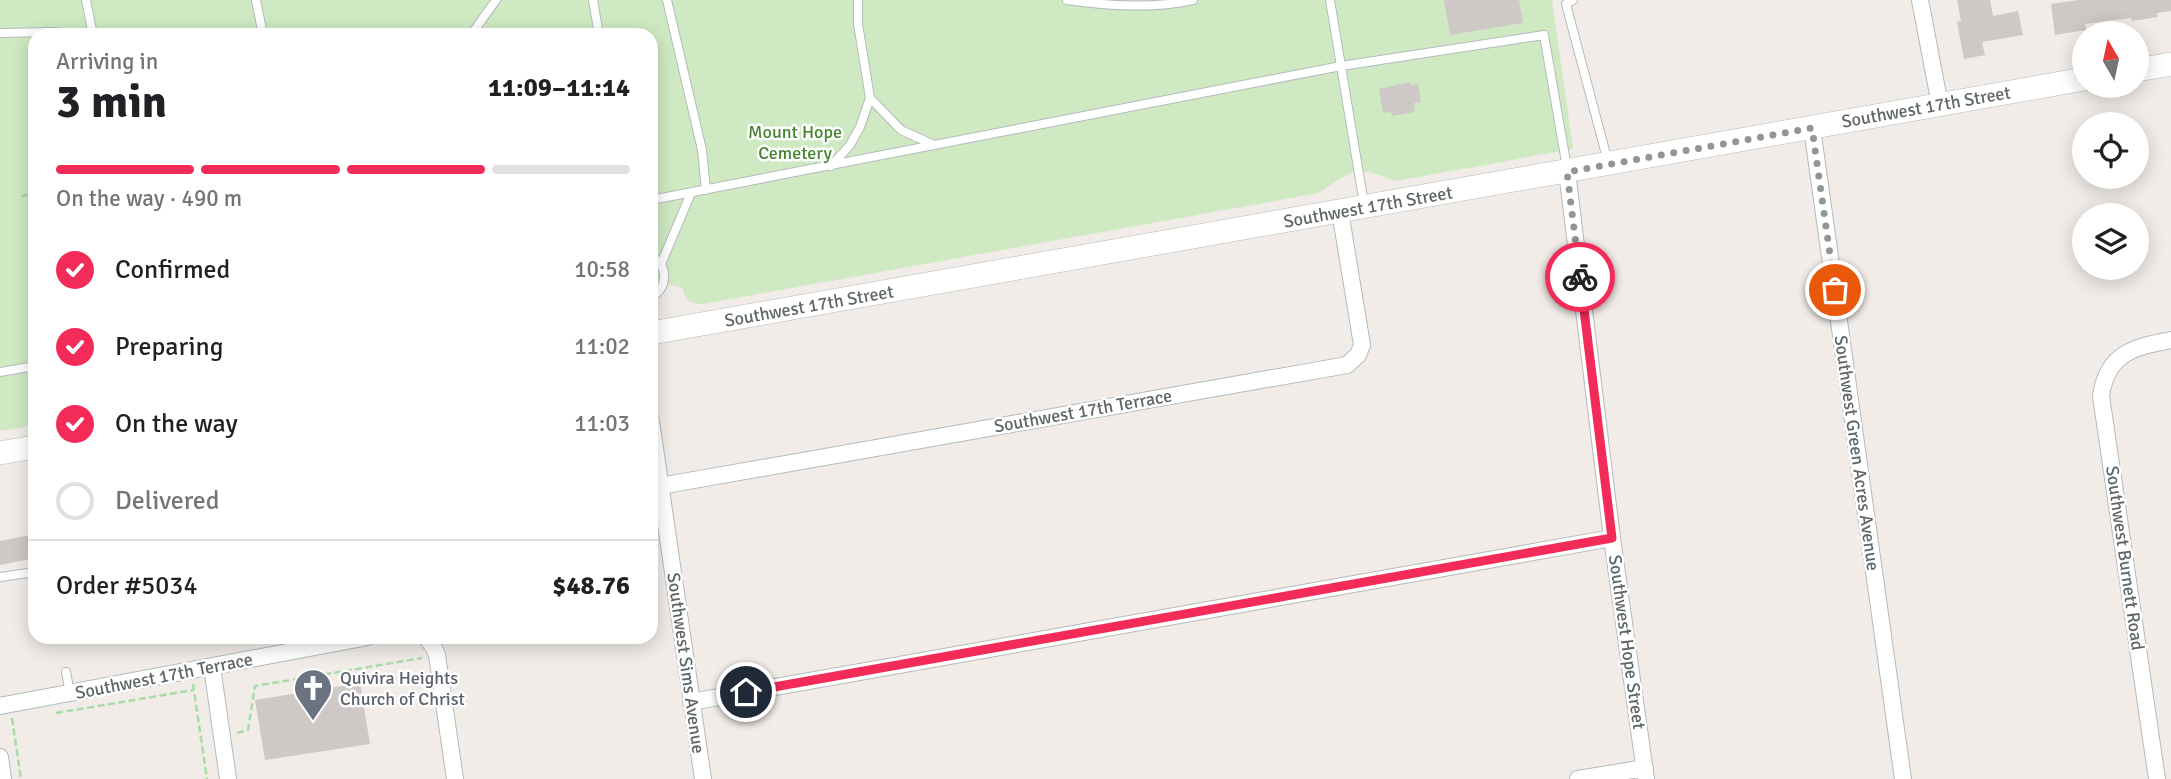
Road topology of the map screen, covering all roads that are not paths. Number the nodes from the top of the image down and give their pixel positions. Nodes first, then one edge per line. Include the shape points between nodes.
1 (86, 0) edge
2 (256, 0) edge
3 (496, 0) edge
4 (593, 0) edge
5 (667, 0) edge
6 (858, 0) edge
7 (1067, 0) edge
8 (1193, 0) edge
9 (1330, 0) edge
10 (1573, 0) edge
11 (1920, 0) edge
12 (92, 28) edge
13 (262, 28) edge
14 (476, 28) edge
15 (598, 28) edge
16 (28, 32) edge
17 (0, 33) edge
18 (2171, 64) edge
19 (1341, 66) junction
20 (2149, 68) edge
21 (2072, 81) edge
22 (870, 98) junction
23 (1940, 105) junction
24 (1812, 128) junction
25 (935, 146) junction
26 (1608, 164) junction
27 (831, 166) junction
28 (1567, 172) junction
29 (705, 190) junction
30 (691, 193) junction
31 (658, 199) edge
32 (1364, 207) junction
33 (1340, 211) junction
34 (658, 262) edge
35 (661, 264) junction
36 (658, 291) edge
37 (658, 332) edge
38 (2171, 340) edge
39 (28, 367) edge
40 (0, 372) edge
41 (28, 448) edge
42 (0, 453) edge
43 (658, 472) edge
44 (660, 486) junction
45 (1612, 538) junction
46 (28, 573) edge
47 (0, 577) edge
48 (332, 644) edge
49 (429, 644) edge
50 (212, 667) junction
51 (66, 672) dead end
52 (70, 693) junction
53 (691, 702) junction
54 (5, 706) edge
55 (0, 757) edge
56 (1646, 773) edge
57 (3, 779) edge
58 (228, 779) edge
59 (455, 779) edge
60 (702, 779) edge
61 (1578, 779) edge
62 (1903, 779) edge
63 (2157, 779) edge

1 - 12 lane
2 - 13 lane
3 - 14 lane
4 - 15 lane
5 - 29 lane via 702,150
6 - 22 lane
7 - 8 lane via 1171,5
9 - 19 lane
10 - 26 lane via 1566,4
11 - 23 street
16 - 17 lane
18 - 20 main road
19 - 25 lane
19 - 28 lane via 1544,35
19 - 32 lane
21 - 23 main road, Southwest 17th Street
22 - 25 lane via 901,130
22 - 27 lane via 850,145
23 - 24 main road, Southwest 17th Street
24 - 26 main road, Southwest 17th Street
24 - 62 street, Southwest Green Acres Avenue
25 - 27 lane
26 - 28 main road, Southwest 17th Street
27 - 29 lane
28 - 32 main road, Southwest 17th Street
28 - 45 street, Southwest Hope Street
29 - 30 lane
30 - 31 lane
30 - 35 lane
32 - 33 main road, Southwest 17th Street
33 - 37 main road, Southwest 17th Street
33 - 44 street, Southwest 17th Terrace via 1362,345 1347,365
34 - 35 lane
35 - 36 lane via 663,286
38 - 63 street, Southwest Burnett Road via 2134,348 2122,356 2108,373 2101,396
39 - 40 lane
41 - 42 main road
43 - 44 street, Southwest Sims Avenue
44 - 53 street, Southwest Sims Avenue
45 - 53 street
45 - 56 street, Southwest Hope Street
46 - 47 lane
48 - 50 street, Southwest 17th Terrace
49 - 59 street via 437,655
50 - 52 street, Southwest 17th Terrace
50 - 58 street
51 - 52 lane
52 - 54 street, Southwest 17th Terrace
53 - 60 street, Southwest Sims Avenue
55 - 57 street
56 - 61 street

